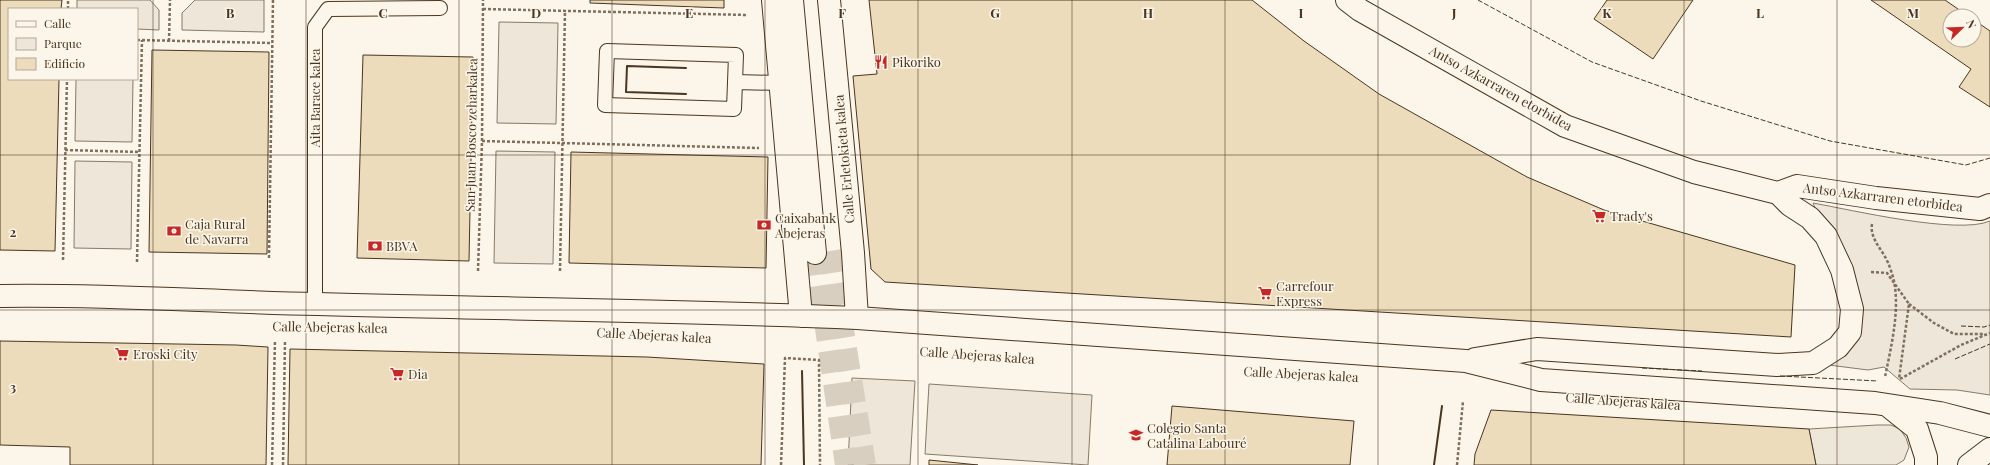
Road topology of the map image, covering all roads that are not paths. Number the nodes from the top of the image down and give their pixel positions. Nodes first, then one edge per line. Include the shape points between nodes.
1 (773, 0) edge
2 (792, 0) edge
3 (806, 0) edge
4 (829, 0) edge
5 (1347, 0) edge
6 (440, 8) dead end
7 (735, 82) junction
8 (781, 83) junction
9 (1778, 193) junction
10 (1990, 205) edge
11 (0, 296) edge
12 (315, 304) junction
13 (1852, 309) joint
14 (801, 316) junction
15 (857, 318) junction
16 (1466, 361) junction
17 (1887, 404) junction
18 (1990, 426) edge
19 (1990, 449) edge
20 (1926, 465) edge
21 (1969, 465) edge

1 - 8 street
2 - 3 street, Calle Erletokieta kalea via 823,252
4 - 15 street, Calle Erletokieta kalea
5 - 9 street, Antso Azkarraren etorbidea via 1360,10 1565,126 1694,172
6 - 12 lane, Aita Barace kalea via 328,9 315,27
7 - 7 lane via 734,109 605,105 607,51 736,55
7 - 8 lane
8 - 14 street
9 - 10 street, Antso Azkarraren etorbidea via 1797,186 1876,198 1980,209
9 - 13 street, Antso Azkarraren etorbidea via 1790,205 1810,218 1826,236 1842,270
11 - 12 street, Calle Abejeras kalea via 62,295
12 - 14 street, Calle Abejeras kalea
13 - 16 street, Calle Abejeras kalea via 1850,332 1838,347 1813,363 1777,365 1537,349
14 - 15 street, Calle Abejeras kalea
15 - 16 street, Calle Abejeras kalea
16 - 17 street, Calle Abejeras kalea via 1541,380
17 - 18 street, Calle Abejeras kalea via 1940,413
17 - 20 street via 1917,429
19 - 21 street

